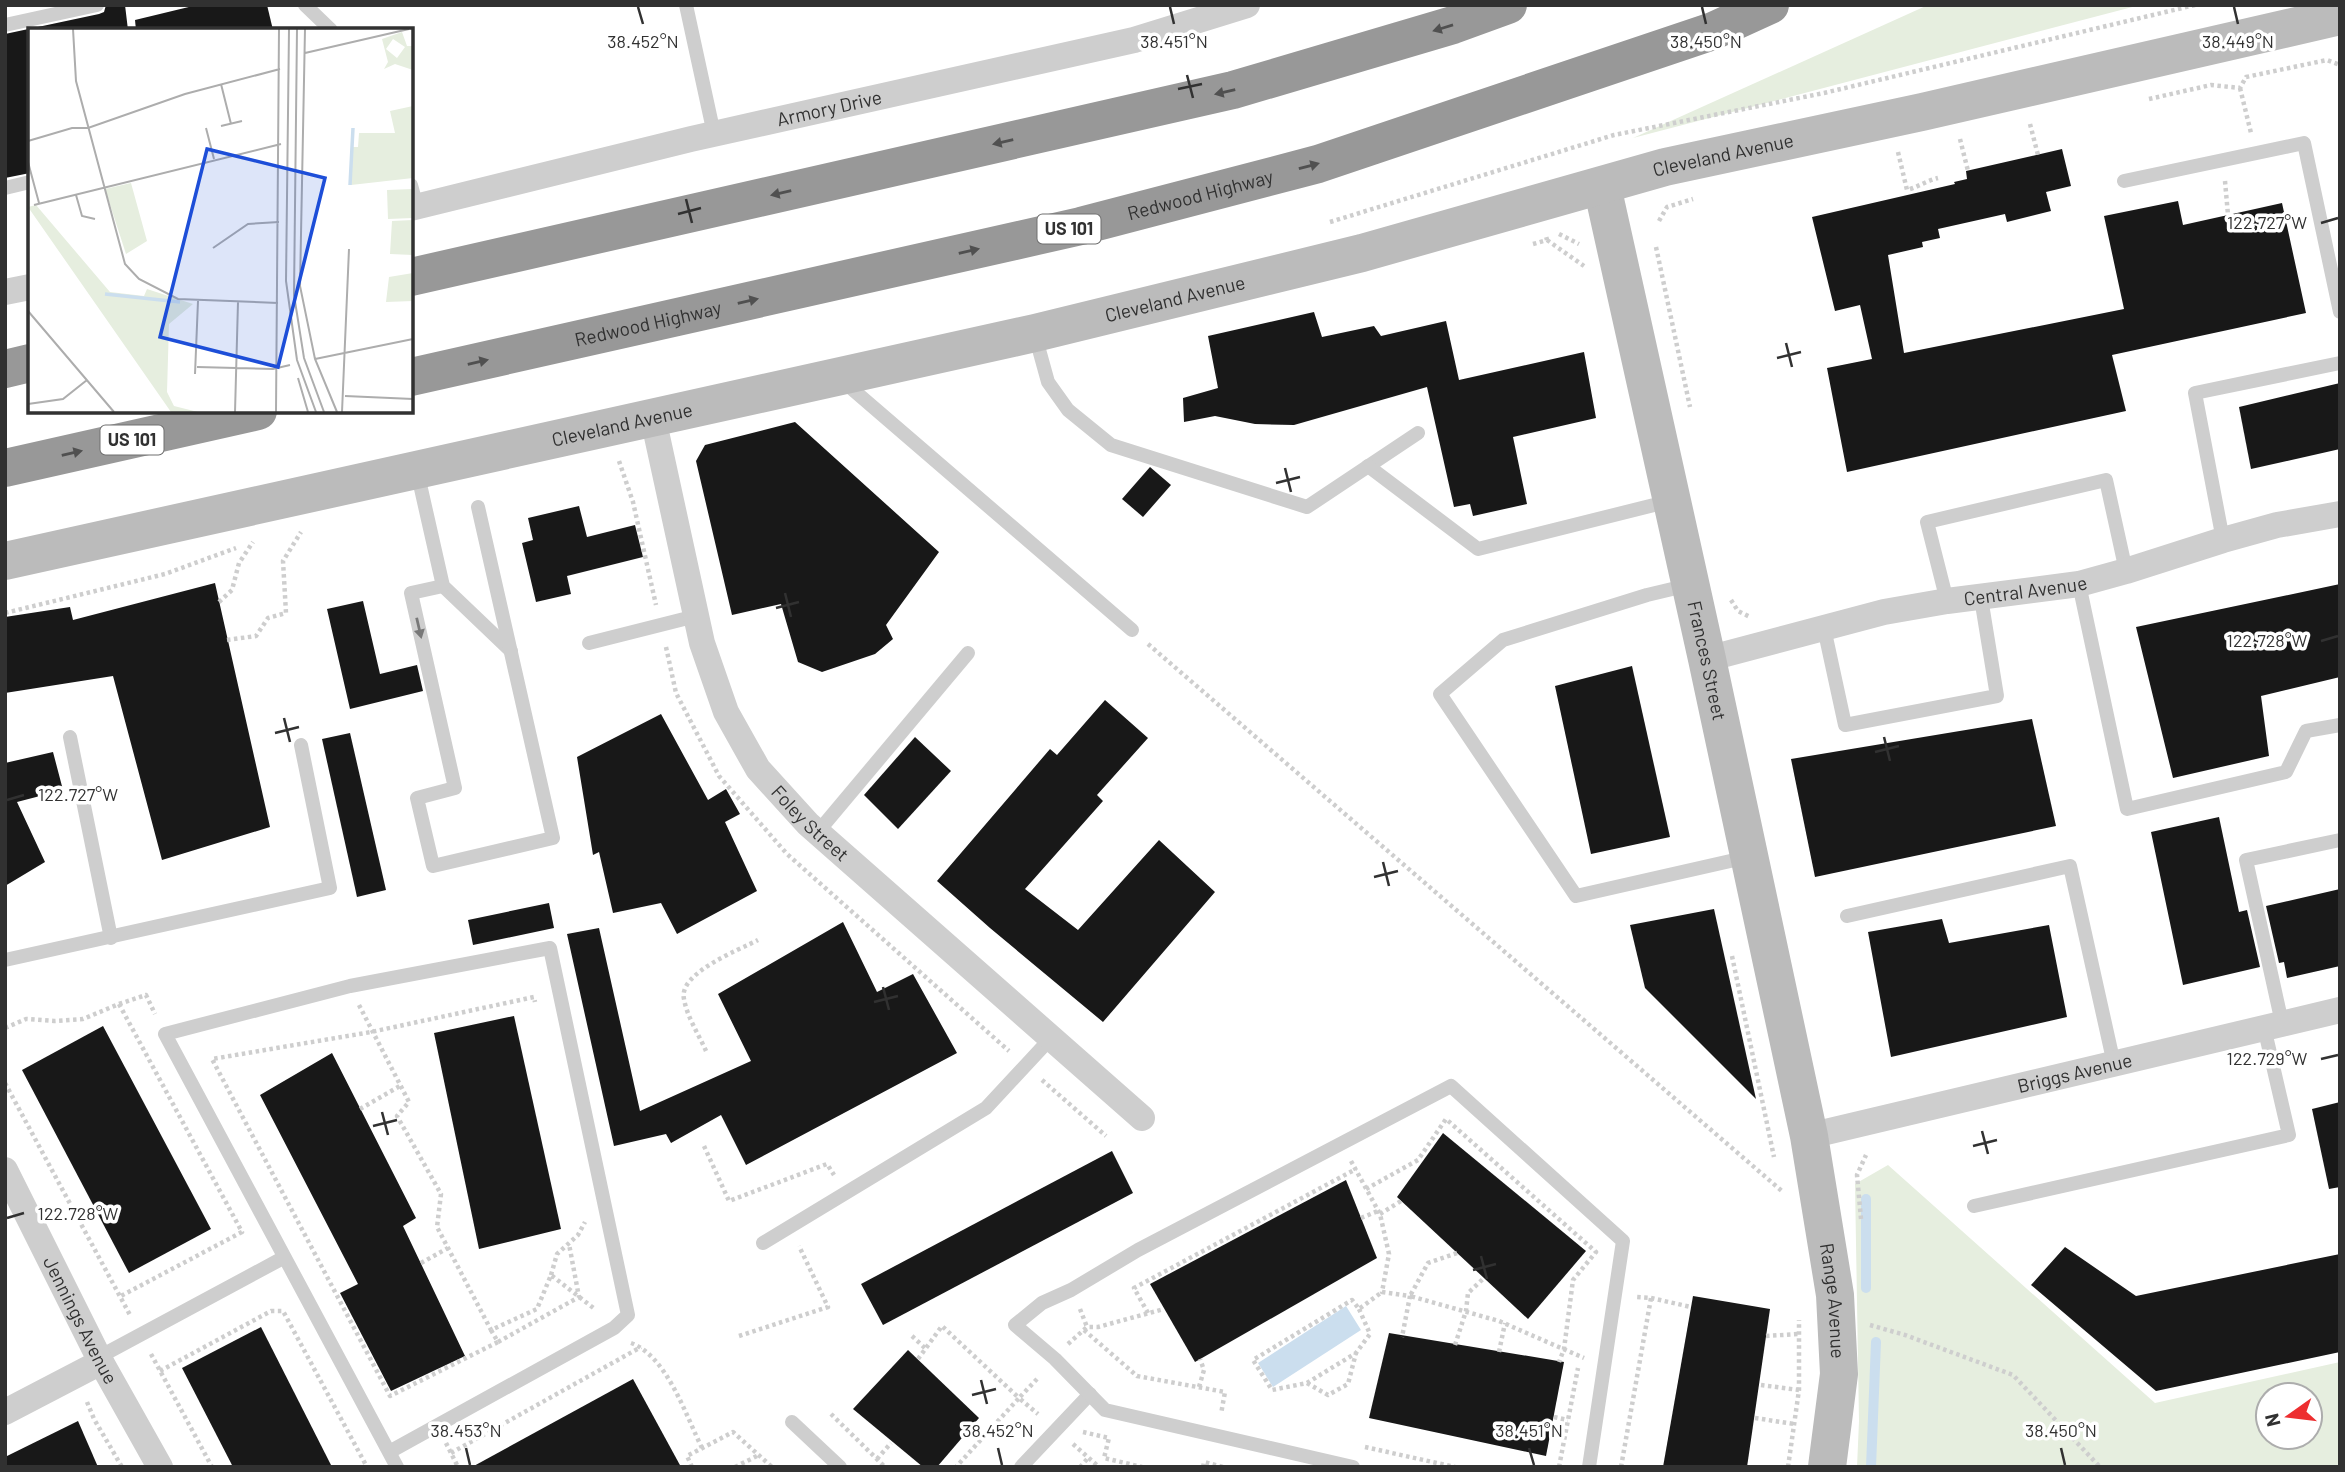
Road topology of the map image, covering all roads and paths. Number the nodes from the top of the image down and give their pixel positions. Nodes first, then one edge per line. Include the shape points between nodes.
1 (97, 5) edge
2 (305, 5) edge
3 (686, 5) edge
4 (1247, 5) edge
5 (1508, 5) edge
6 (1770, 5) edge
7 (2194, 5) edge
8 (2340, 16) edge
9 (5, 25) edge
10 (329, 28) edge
11 (2030, 124) dead end
12 (714, 134) junction
13 (1960, 139) dead end
14 (1898, 152) dead end
15 (2038, 155) dead end
16 (1968, 171) dead end
17 (1938, 178) dead end
18 (2124, 181) dead end
19 (28, 182) edge
20 (1602, 186) junction
21 (5, 188) edge
22 (413, 200) edge
23 (1323, 224) dead end
24 (1547, 240) dead end
25 (1656, 247) dead end
26 (2334, 258) edge
27 (1587, 268) dead end
28 (413, 277) edge
29 (28, 287) edge
30 (5, 292) edge
31 (2340, 312) edge
32 (1035, 333) junction
33 (28, 363) edge
34 (2340, 363) edge
35 (5, 369) edge
36 (413, 377) edge
37 (839, 377) junction
38 (1690, 409) dead end
39 (249, 413) edge
40 (653, 418) junction
41 (1418, 433) dead end
42 (609, 461) dead end
43 (1368, 466) junction
44 (5, 468) edge
45 (417, 469) junction
46 (1672, 500) junction
47 (478, 507) dead end
48 (2340, 514) edge
49 (292, 529) dead end
50 (2223, 540) junction
51 (5, 561) edge
52 (2126, 571) junction
53 (1690, 584) junction
54 (2079, 584) junction
55 (443, 586) junction
56 (1980, 598) junction
57 (1730, 599) dead end
58 (1947, 601) junction
59 (219, 602) dead end
60 (5, 613) edge
61 (696, 616) junction
62 (1750, 617) dead end
63 (661, 625) junction
64 (1824, 628) junction
65 (1132, 630) joint
66 (227, 640) dead end
67 (589, 643) dead end
68 (511, 651) junction
69 (968, 653) dead end
70 (1707, 659) junction
71 (2340, 724) edge
72 (70, 737) dead end
73 (301, 745) dead end
74 (817, 833) junction
75 (2340, 840) edge
76 (1749, 857) junction
77 (1847, 916) dead end
78 (111, 938) junction
79 (758, 940) dead end
80 (5, 960) edge
81 (350, 986) junction
82 (119, 1004) junction
83 (537, 1010) dead end
84 (2340, 1010) edge
85 (2273, 1025) junction
86 (5, 1028) edge
87 (371, 1032) junction
88 (164, 1034) junction
89 (1051, 1038) junction
90 (706, 1051) dead end
91 (2114, 1064) junction
92 (1025, 1066) junction
93 (5, 1083) edge
94 (400, 1086) junction
95 (360, 1109) dead end
96 (1142, 1118) dead end
97 (1106, 1136) dead end
98 (1809, 1136) junction
99 (1343, 1144) junction
100 (704, 1146) dead end
101 (1356, 1169) junction
102 (7, 1176) edge
103 (1366, 1189) junction
104 (845, 1193) junction
105 (1401, 1201) dead end
106 (1974, 1206) dead end
107 (1379, 1212) junction
108 (1361, 1217) dead end
109 (586, 1220) dead end
110 (790, 1226) junction
111 (1824, 1227) junction
112 (569, 1243) junction
113 (763, 1243) dead end
114 (448, 1248) junction
115 (1457, 1253) dead end
116 (283, 1258) junction
117 (421, 1263) dead end
118 (551, 1275) junction
119 (1484, 1278) dead end
120 (1382, 1292) junction
121 (1614, 1294) junction
122 (1410, 1296) junction
123 (119, 1297) junction
124 (579, 1297) junction
125 (1651, 1298) junction
126 (1690, 1307) dead end
127 (1164, 1309) dead end
128 (1359, 1309) junction
129 (596, 1310) dead end
130 (1465, 1311) junction
131 (1148, 1313) junction
132 (1798, 1322) dead end
133 (1868, 1322) dead end
134 (1505, 1323) junction
135 (491, 1329) junction
136 (1084, 1330) junction
137 (1798, 1334) junction
138 (140, 1335) junction
139 (738, 1336) dead end
140 (912, 1336) dead end
141 (1402, 1336) dead end
142 (1766, 1336) dead end
143 (498, 1342) junction
144 (631, 1343) dead end
145 (1067, 1345) dead end
146 (1455, 1345) dead end
147 (641, 1347) junction
148 (926, 1349) junction
149 (1564, 1349) junction
150 (1499, 1352) dead end
151 (1356, 1353) junction
152 (1580, 1357) junction
153 (918, 1359) dead end
154 (1200, 1359) dead end
155 (100, 1360) junction
156 (1559, 1362) dead end
157 (1604, 1366) junction
158 (160, 1371) junction
159 (1037, 1379) dead end
160 (1307, 1383) junction
161 (1760, 1385) dead end
162 (1199, 1387) junction
163 (1799, 1390) junction
164 (1090, 1394) junction
165 (1019, 1398) junction
166 (87, 1402) dead end
167 (5, 1412) edge
168 (831, 1414) dead end
169 (1038, 1414) dead end
170 (1554, 1417) dead end
171 (1234, 1418) dead end
172 (1755, 1419) dead end
173 (1568, 1420) junction
174 (792, 1422) dead end
175 (1794, 1423) junction
176 (891, 1443) dead end
177 (1362, 1446) dead end
178 (702, 1448) junction
179 (391, 1451) junction
180 (452, 1453) dead end
181 (759, 1455) junction
182 (1088, 1458) junction
183 (877, 1459) junction
184 (122, 1467) edge
185 (160, 1467) edge
186 (212, 1467) edge
187 (368, 1467) edge
188 (397, 1467) edge
189 (692, 1467) edge
190 (735, 1467) edge
191 (772, 1467) edge
192 (840, 1467) edge
193 (885, 1467) edge
194 (956, 1467) edge
195 (1021, 1467) edge
196 (1080, 1467) edge
197 (1099, 1467) edge
198 (1142, 1467) edge
199 (1203, 1467) edge
200 (1223, 1467) edge
201 (1353, 1467) edge
202 (1455, 1467) edge
203 (1559, 1467) edge
204 (1589, 1467) edge
205 (1621, 1467) edge
206 (1788, 1467) edge
207 (1827, 1467) edge
208 (2100, 1467) edge

1 - 9 lane
2 - 10 lane
3 - 12 lane
4 - 12 street, Armory Drive via 1134,40
5 -> 28 highway via 1233,90
36 -> 6 highway, Redwood Highway / US 101 via 1067,229 1318,164 1713,32
7 - 23 path via 1824,93 1614,135
8 - 20 street, Cleveland Avenue via 1665,167
11 - 15 path
12 - 22 street, Armory Drive
13 - 16 path
14 - 17 path via 1907,190
18 - 26 lane via 2304,143
19 - 21 lane
20 - 32 street, Cleveland Avenue via 1362,253
20 - 46 street, Frances Street
24 - 27 path
25 - 38 path
26 - 31 lane
29 - 30 street
32 - 37 street, Cleveland Avenue
32 - 43 lane via 1048,382 1068,410 1111,445 1307,507
33 - 35 highway
34 - 50 lane via 2195,393
37 - 40 street, Cleveland Avenue
37 - 65 lane
44 -> 39 highway, US 101
40 - 45 street, Cleveland Avenue
40 - 61 street, Foley Street
41 - 43 lane
42 - 63 path via 619,460 633,502
43 - 46 lane via 1478,549
45 - 51 street, Cleveland Avenue
45 - 55 lane
46 - 53 street, Frances Street
47 - 68 lane
48 - 50 street, Central Avenue
49 - 66 path via 304,525 283,561 286,613 268,618 256,636
50 - 52 street, Central Avenue
52 - 54 street, Central Avenue
52 - 58 lane via 2106,480 1927,522
53 - 70 street, Frances Street
53 - 76 lane via 1503,640 1440,694 1576,896
54 - 56 street, Central Avenue
54 - 71 lane via 2127,809 2286,772 2306,731
55 - 68 lane
55 -> 68 lane via 411,593 455,788 417,798 433,866 553,838
56 - 58 street, Central Avenue
56 - 64 lane via 1997,696 1845,725
57 - 62 path via 1738,611
58 - 64 street, Central Avenue
59 - 60 path via 232,590 239,563 254,541 165,574
61 - 63 lane
61 - 74 street, Foley Street via 726,712 758,769
63 - 67 lane
63 - 92 path via 676,694 719,776 787,854
64 - 70 street, Central Avenue
65 - 111 path
69 - 74 lane
70 - 76 street, Frances Street
72 - 78 lane
73 - 78 lane via 330,887
74 - 89 street, Foley Street
75 - 85 lane via 2246,860
76 - 98 street, Frances Street
77 - 91 lane via 2070,866
78 - 80 lane
79 - 90 path via 695,973 687,985 683,997
81 - 87 path
81 - 88 lane
81 - 179 lane via 550,948 628,1315 614,1328
82 - 86 path via 83,1019 26,1019
82 - 88 path via 146,995
82 - 123 path via 242,1232
83 - 87 path via 534,997
84 - 85 street, Briggs Avenue
85 - 91 street, Briggs Avenue
85 - 106 lane via 2289,1135
87 - 94 path
87 - 143 path via 212,1059 390,1396
88 - 116 lane
89 - 92 lane
89 - 96 street, Foley Street
91 - 98 street, Briggs Avenue
92 - 97 path
92 - 104 lane via 986,1108
93 - 123 path
94 - 95 path
94 - 114 path via 409,1102 397,1116 440,1194 437,1227
98 - 111 street, Range Avenue
99 - 101 path
99 - 121 lane via 1451,1086 1623,1241
99 - 164 lane via 1042,1303 1016,1325
100 - 104 path via 729,1201 827,1164
101 - 103 path
101 - 131 path via 1134,1288
102 - 155 street, Jennings Avenue
103 - 107 path
103 - 149 path via 1418,1160 1446,1119 1596,1252 1573,1280
104 - 110 lane
105 - 107 path
107 - 108 path
107 - 120 path via 1389,1254
109 - 112 path
110 - 113 lane
110 - 139 path via 828,1307
111 - 207 street, Range Avenue via 1835,1295 1839,1374
112 - 118 path via 557,1254
112 - 124 path
114 - 117 path
114 - 135 path
115 - 122 path via 1428,1264
116 - 138 lane
116 - 179 lane
118 - 124 path
118 - 135 path via 537,1309
119 - 130 path via 1468,1293
120 - 122 path
120 - 128 path
121 - 125 path
121 - 157 lane
122 - 130 path
122 - 141 path
123 - 138 path
124 - 129 path
124 - 143 path
125 - 126 path
125 - 205 path
127 - 131 path
128 - 151 path via 1370,1334
128 - 160 path via 1352,1300 1253,1360 1272,1390
130 - 134 path
130 - 146 path
131 - 136 path
132 - 137 path
133 - 208 path via 2013,1375
134 - 149 path
134 - 150 path
135 - 143 path
136 - 145 path
136 - 162 path via 1137,1376
137 - 142 path
137 - 163 path
138 - 155 lane
138 - 158 path
140 - 148 path
144 - 147 path
147 - 178 path via 663,1369
147 - 180 path
148 - 153 path
148 - 165 path via 942,1326
149 - 152 path
149 - 156 path
151 - 160 path
151 - 160 path via 1348,1384 1328,1395
152 - 157 path
152 - 173 path
154 - 162 path via 1204,1370
155 - 167 street
155 - 185 street, Jennings Avenue
157 - 204 lane
158 - 186 path
158 - 187 path via 271,1311 283,1311
159 - 165 path
161 - 163 path
162 - 171 path via 1225,1392 1221,1415
163 - 175 path
164 - 195 lane
164 - 201 lane via 1105,1410
165 - 169 path
165 - 194 path
166 - 184 path
168 - 183 path
170 - 173 path
172 - 175 path
173 - 203 path
174 - 192 lane
175 - 206 path
176 - 183 path
177 - 202 path
178 - 181 path via 733,1432
178 - 189 path via 687,1456
179 - 188 lane
181 - 190 path
181 - 191 path
182 - 196 path
182 - 197 path
182 - 198 path via 1070,1443 1083,1432 1109,1438 1104,1458
183 - 193 path
199 - 200 path via 1204,1462

